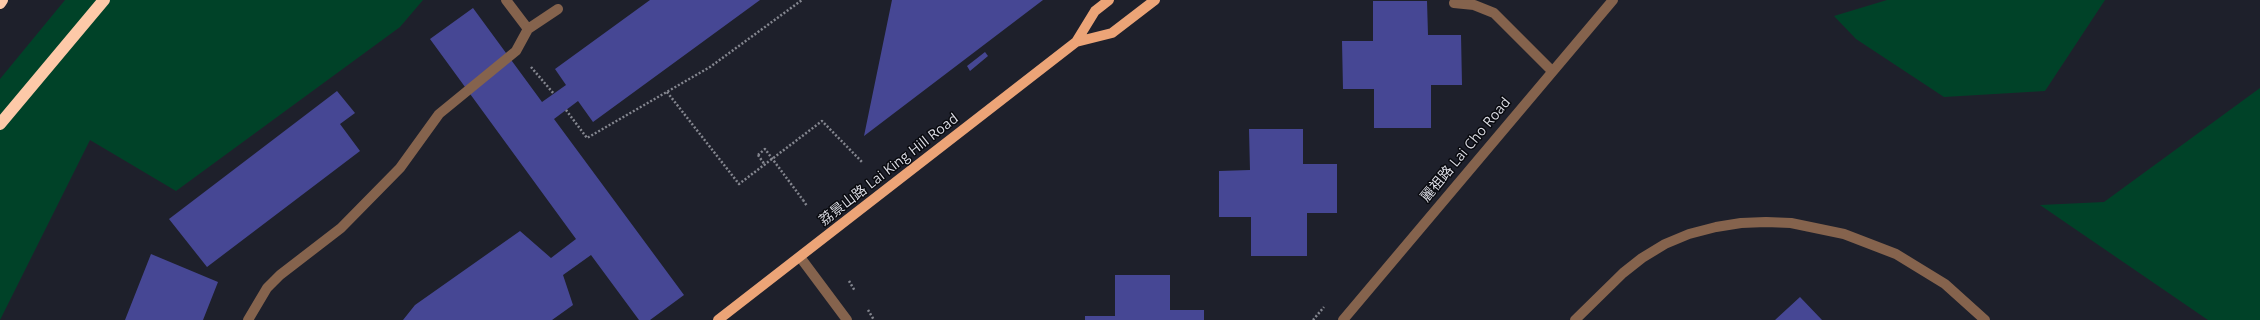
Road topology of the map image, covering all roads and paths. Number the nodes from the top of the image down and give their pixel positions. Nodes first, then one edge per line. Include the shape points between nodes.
1 (2, 0) edge
2 (104, 0) edge
3 (506, 0) edge
4 (802, 0) edge
5 (1109, 0) edge
6 (1155, 0) edge
7 (1613, 0) edge
8 (0, 3) edge
9 (1454, 3) dead end
10 (558, 9) dead end
11 (528, 29) junction
12 (1076, 42) junction
13 (516, 51) junction
14 (1552, 70) junction
15 (667, 92) junction
16 (554, 94) dead end
17 (566, 110) dead end
18 (0, 124) edge
19 (863, 164) dead end
20 (765, 165) junction
21 (808, 206) dead end
22 (800, 257) junction
23 (248, 320) edge
24 (718, 320) edge
25 (846, 320) edge
26 (1343, 320) edge
27 (1574, 320) edge
28 (1985, 320) edge

1 - 8 highway
2 - 18 highway
3 - 11 street
4 - 15 path via 710,67
5 - 12 main road, 荔景山路 Lai King Hill Road via 1095,11
6 - 12 main road, 荔景山路 Lai King Hill Road via 1112,33
7 - 14 street, 麗祖路 Lai Cho Road
9 - 14 street via 1474,5 1494,14
10 - 11 street
11 - 13 street
12 - 22 main road, 荔景山路 Lai King Hill Road
13 - 16 path
13 - 23 street via 439,114 400,168 341,228 266,288
14 - 26 street, 麗祖路 Lai Cho Road
15 - 17 path via 587,138
15 - 20 path via 739,184
19 - 20 path via 822,120
20 - 21 path, bridge via 758,155 765,149
22 - 24 main road, 荔景山路 Lai King Hill Road
22 - 25 street
27 - 28 street via 1623,273 1665,244 1716,226 1766,222 1791,223 1844,234 1896,254 1945,284

